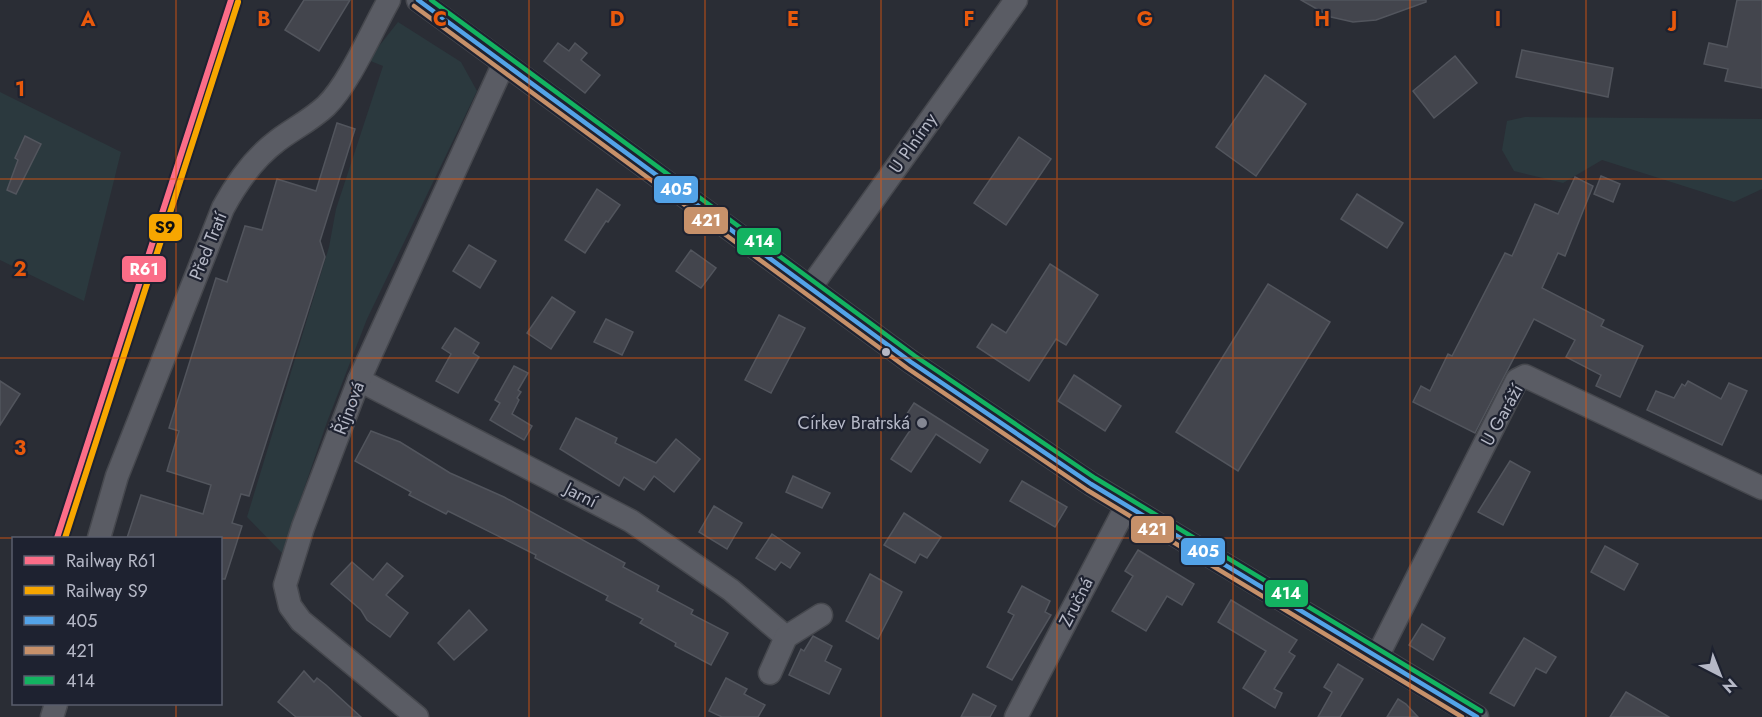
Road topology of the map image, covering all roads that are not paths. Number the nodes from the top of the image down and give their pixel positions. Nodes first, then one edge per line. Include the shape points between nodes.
1 (389, 0) edge
2 (418, 0) edge
3 (1016, 0) edge
4 (504, 63) junction
5 (810, 288) junction
6 (359, 380) junction
7 (1762, 488) edge
8 (1126, 505) junction
9 (99, 537) edge
10 (821, 615) dead end
11 (786, 636) junction
12 (1377, 657) junction
13 (770, 673) dead end
14 (1027, 711) edge
15 (1464, 714) edge
16 (417, 717) edge

1 - 9 street, Před Tratí via 327,106 277,141 235,185 117,476
2 - 4 street
3 - 5 street, U Plnírny
4 - 5 street
4 - 6 street, Říjnová
5 - 8 street via 911,362
6 - 11 street, Jarní via 631,521 730,590
6 - 16 street, Říjnová via 285,585 290,606 301,621
7 - 12 street, U Garáží via 1526,376 1517,380
8 - 12 street
8 - 14 street, Zručná
10 - 11 street
11 - 13 street
12 - 15 street

